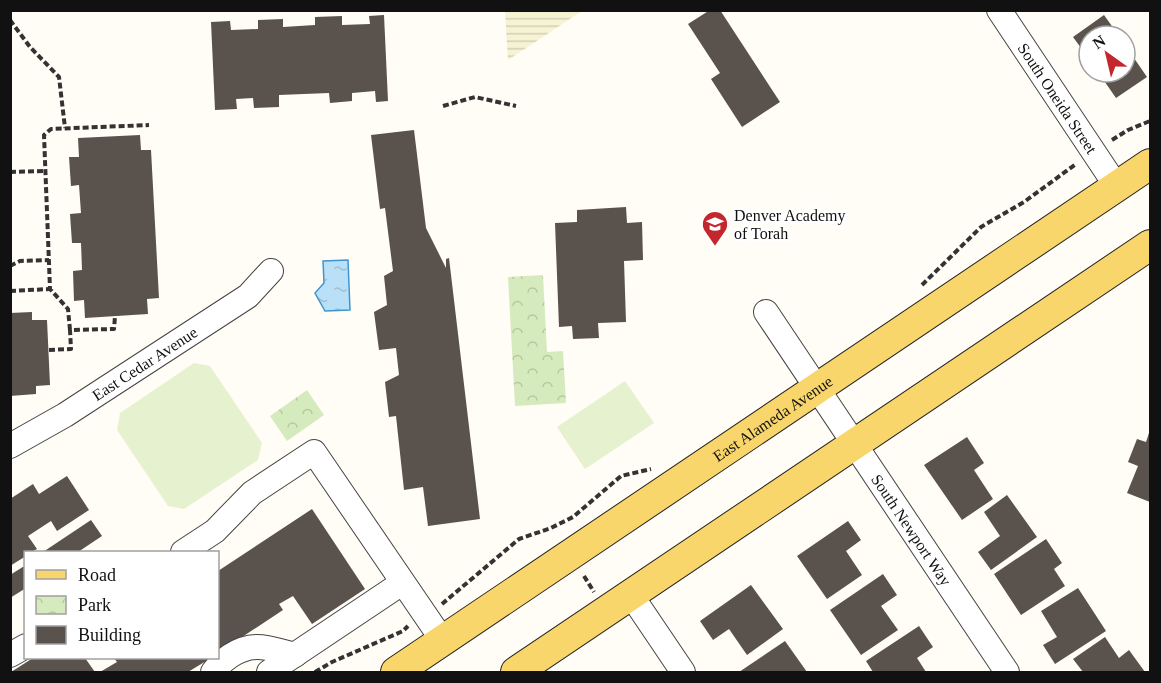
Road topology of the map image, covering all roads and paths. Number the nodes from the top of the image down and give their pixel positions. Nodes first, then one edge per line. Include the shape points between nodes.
1 (999, 10) edge
2 (10, 20) edge
3 (443, 106) dead end
4 (516, 106) dead end
5 (1150, 121) edge
6 (149, 125) dead end
7 (65, 128) junction
8 (1108, 144) dead end
9 (1076, 164) dead end
10 (1150, 164) edge
11 (45, 171) junction
12 (10, 172) edge
13 (1117, 187) junction
14 (1150, 245) edge
15 (49, 260) junction
16 (10, 266) edge
17 (271, 271) dead end
18 (50, 289) junction
19 (914, 290) dead end
20 (10, 291) edge
21 (766, 312) dead end
22 (115, 316) dead end
23 (70, 330) junction
24 (49, 350) dead end
25 (817, 388) junction
26 (855, 444) junction
27 (10, 446) edge
28 (653, 468) dead end
29 (185, 551) edge
30 (578, 568) dead end
31 (402, 583) junction
32 (631, 595) junction
33 (597, 596) dead end
34 (424, 613) junction
35 (443, 641) junction
36 (24, 647) edge
37 (295, 655) junction
38 (10, 656) edge
39 (213, 672) edge
40 (269, 672) edge
41 (315, 672) edge
42 (396, 672) edge
43 (516, 672) edge
44 (683, 672) edge
45 (1007, 672) edge

1 - 13 street, South Oneida Street
2 - 7 path via 59,77
3 - 4 path via 475,97
5 - 8 path
6 - 7 path
7 - 11 path via 51,129 45,135
9 - 19 path via 981,227
10 - 13 main road, East Alameda Avenue
11 - 12 path
11 - 15 path
13 - 25 main road, East Alameda Avenue
14 - 26 main road
15 - 16 path via 20,261
15 - 18 path
17 - 27 street, East Cedar Avenue via 248,296 65,415
18 - 20 path
18 - 23 path via 68,309
21 - 25 street, South Newport Way
22 - 23 path via 114,329
23 - 24 path via 71,349
25 - 26 street, South Newport Way
25 - 35 main road, East Alameda Avenue
26 - 32 main road
26 - 45 street, South Newport Way
28 - 34 path via 621,477 573,517 519,539 443,603
29 - 31 street via 215,531 252,493 314,452
30 - 33 path
31 - 34 street
31 - 37 street
32 - 43 main road
32 - 44 street
34 - 35 street
34 - 41 path via 403,631
35 - 42 main road, East Alameda Avenue
36 - 38 street
37 - 39 street via 249,646 220,663
37 - 40 street

